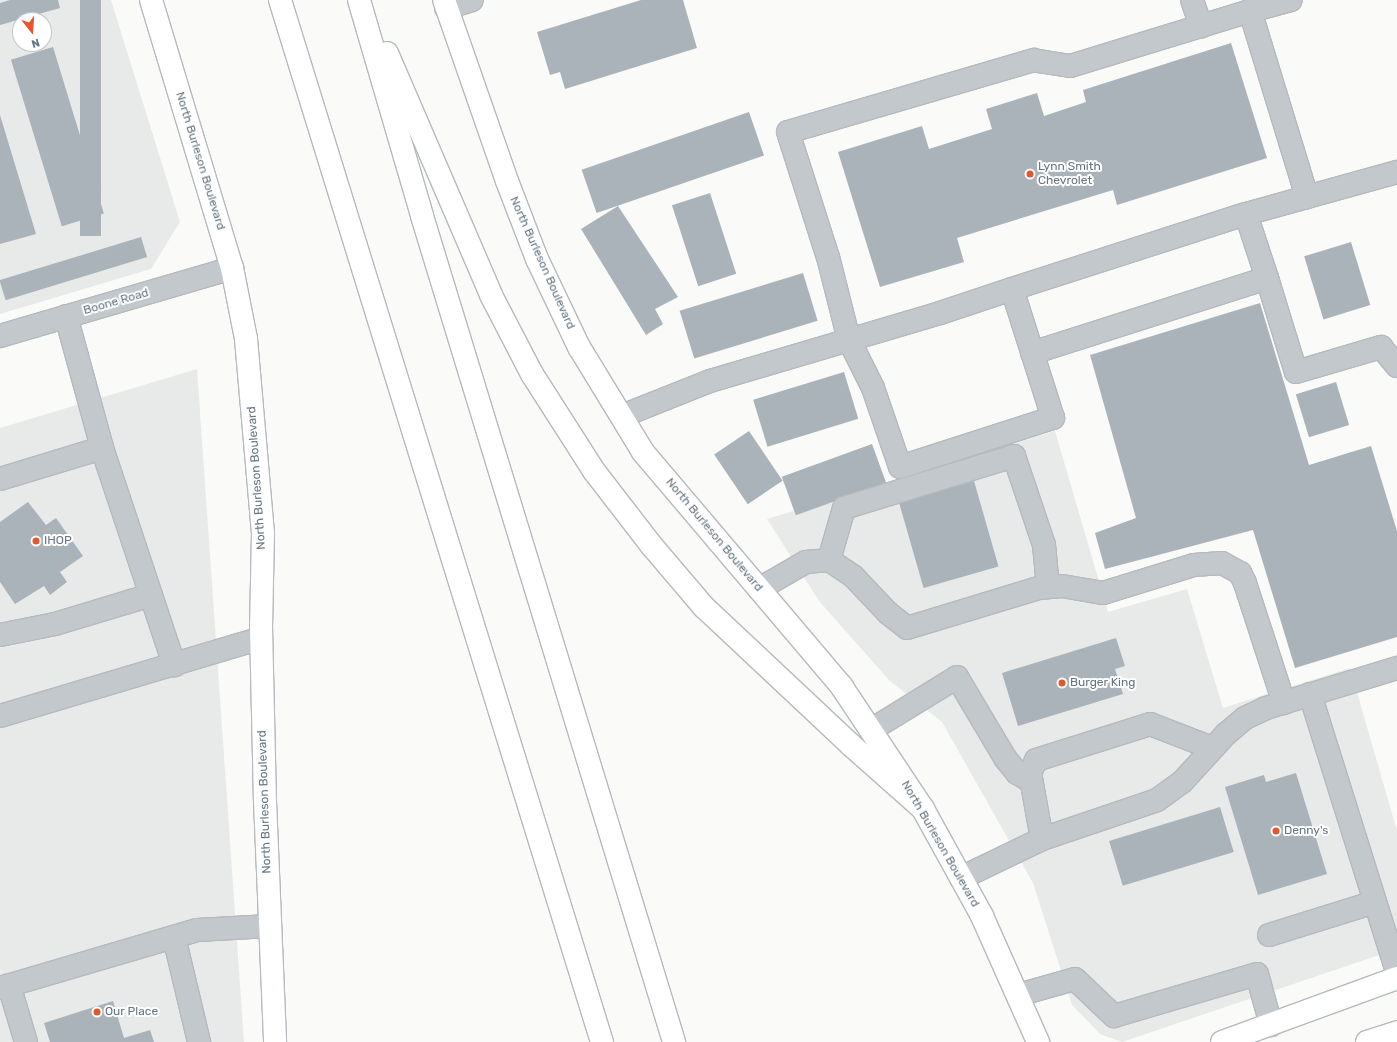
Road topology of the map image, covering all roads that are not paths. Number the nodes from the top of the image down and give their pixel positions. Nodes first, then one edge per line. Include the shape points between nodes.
1 (151, 0) edge
2 (280, 0) edge
3 (359, 0) edge
4 (364, 0) edge
5 (472, 0) edge
6 (1192, 0) edge
7 (1291, 0) edge
8 (445, 4) edge
9 (1250, 11) junction
10 (1201, 26) junction
11 (1397, 172) edge
12 (1307, 198) junction
13 (1246, 214) junction
14 (232, 268) junction
15 (1267, 278) junction
16 (1012, 289) junction
17 (66, 316) junction
18 (0, 336) edge
19 (849, 340) junction
20 (1032, 352) junction
21 (1397, 366) edge
22 (622, 416) junction
23 (102, 448) junction
24 (0, 479) edge
25 (829, 560) junction
26 (1048, 587) junction
27 (759, 589) junction
28 (151, 595) junction
29 (0, 635) edge
30 (261, 638) junction
31 (174, 665) junction
32 (1397, 668) edge
33 (1310, 694) junction
34 (1284, 703) junction
35 (0, 716) edge
36 (871, 730) junction
37 (1212, 748) junction
38 (1031, 781) junction
39 (923, 809) junction
40 (1042, 839) junction
41 (961, 878) junction
42 (1375, 902) junction
43 (270, 926) junction
44 (1268, 935) dead end
45 (174, 937) junction
46 (1397, 972) edge
47 (1397, 978) edge
48 (4, 986) edge
49 (1018, 995) junction
50 (1271, 1025) junction
51 (1397, 1032) edge
52 (26, 1042) edge
53 (199, 1042) edge
54 (275, 1042) edge
55 (602, 1042) edge
56 (674, 1042) edge
57 (1038, 1042) edge
58 (1222, 1042) edge
59 (1367, 1042) edge

1 - 14 main road, North Burleson Boulevard
2 - 55 main road
3 - 56 main road via 422,216
4 - 39 main road via 491,295 532,374 594,471 652,546 704,607
5 - 8 street
6 - 10 street
7 - 9 street
8 - 22 main road, North Burleson Boulevard via 507,181 538,259 579,347
9 - 10 street
9 - 12 street
10 - 19 street via 1070,66 1034,60 788,132 828,257
11 - 12 street
12 - 13 street
13 - 15 street
13 - 16 street
14 - 17 street, Boone Road
14 - 30 main road, North Burleson Boulevard via 246,339 262,525
15 - 20 street
15 - 21 street via 1296,372 1381,346
16 - 19 street
16 - 20 street
17 - 18 street, Boone Road
17 - 23 street
19 - 20 street via 873,388 900,467 1053,418
19 - 22 street via 710,381
22 - 27 main road, North Burleson Boulevard via 643,452
23 - 24 street
23 - 28 street
25 - 26 street via 853,576 888,613 907,628
25 - 26 street via 844,508 1014,456 1044,545
25 - 27 street via 806,562
26 - 34 street via 1062,586 1104,593 1212,562 1234,568 1245,583
27 - 36 main road, North Burleson Boulevard via 842,687
28 - 29 street via 55,624
28 - 31 street
30 - 31 street
30 - 43 main road, North Burleson Boulevard
31 - 35 street
32 - 33 street
33 - 34 street
33 - 42 street
34 - 37 street via 1245,718
36 - 38 street via 957,677 1005,758 1017,773
36 - 39 main road, North Burleson Boulevard
37 - 38 street via 1150,724 1036,760 1030,773
37 - 40 street via 1182,782 1157,800
38 - 40 street
39 - 41 main road, North Burleson Boulevard
40 - 41 street
41 - 49 main road, North Burleson Boulevard via 982,916
42 - 44 street
42 - 46 street
43 - 45 street via 197,930
43 - 54 main road, North Burleson Boulevard
45 - 48 street
45 - 53 street
47 - 50 main road
48 - 52 street
49 - 50 street via 1075,979 1114,1016 1257,974
49 - 57 main road, North Burleson Boulevard
50 - 58 main road
51 - 59 main road

